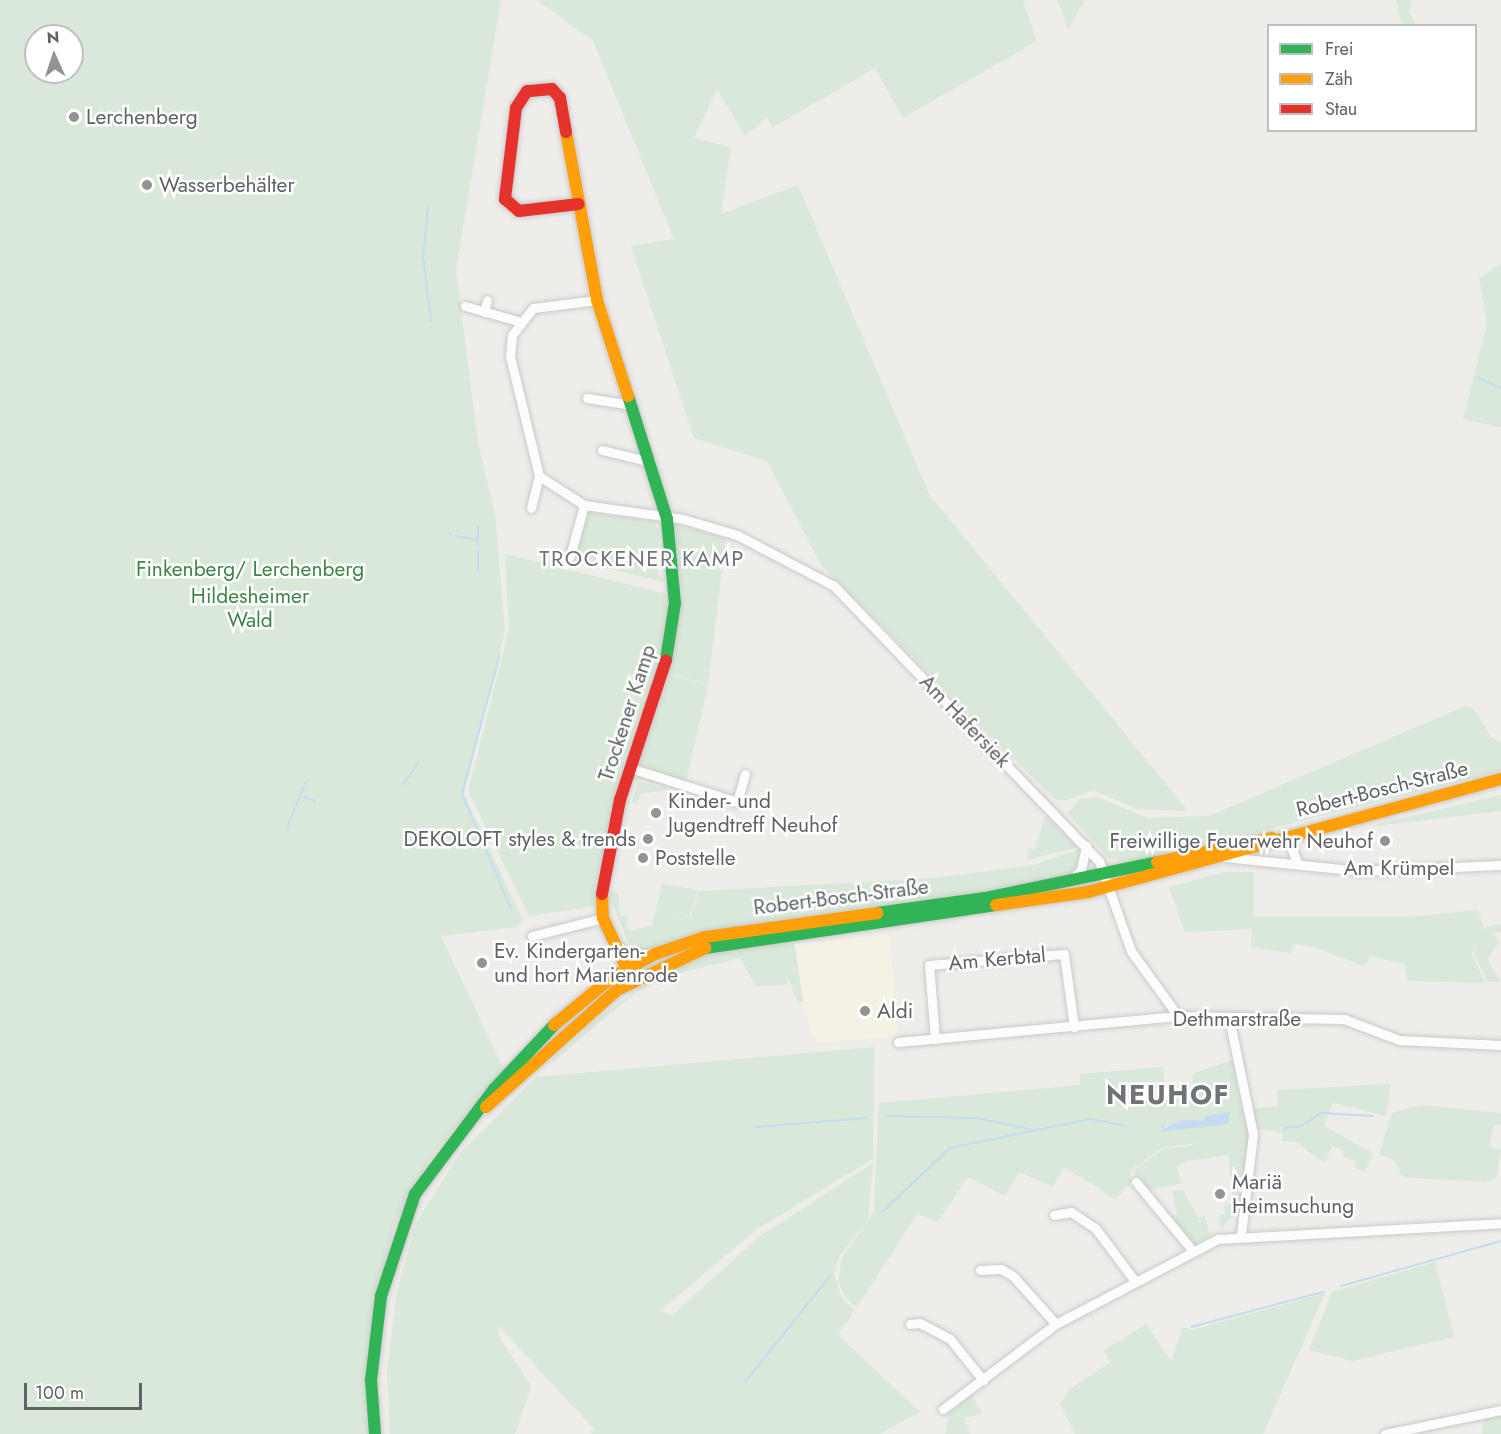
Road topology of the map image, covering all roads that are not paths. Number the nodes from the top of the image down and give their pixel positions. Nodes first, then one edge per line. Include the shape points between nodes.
1 (579, 204) junction
2 (487, 300) dead end
3 (597, 300) junction
4 (465, 306) dead end
5 (484, 312) junction
6 (518, 321) junction
7 (587, 398) dead end
8 (631, 405) junction
9 (602, 450) dead end
10 (651, 462) junction
11 (539, 476) junction
12 (584, 505) junction
13 (531, 508) dead end
14 (667, 519) junction
15 (570, 556) dead end
16 (630, 768) junction
17 (745, 774) dead end
18 (1501, 779) edge
19 (1286, 834) junction
20 (1272, 838) junction
21 (1086, 846) junction
22 (1224, 856) junction
23 (1297, 863) junction
24 (1501, 865) edge
25 (1104, 875) junction
26 (1066, 883) junction
27 (1107, 888) junction
28 (603, 918) junction
29 (532, 936) dead end
30 (611, 939) junction
31 (655, 954) junction
32 (628, 975) junction
33 (1178, 1016) junction
34 (1228, 1018) junction
35 (1074, 1027) junction
36 (935, 1039) junction
37 (898, 1042) dead end
38 (1501, 1045) edge
39 (1136, 1182) dead end
40 (1054, 1215) dead end
41 (1501, 1222) edge
42 (1241, 1234) junction
43 (1192, 1250) junction
44 (980, 1270) dead end
45 (1134, 1280) junction
46 (910, 1324) dead end
47 (1056, 1324) junction
48 (983, 1380) junction
49 (943, 1409) dead end
50 (1501, 1410) edge
51 (375, 1434) edge
52 (1386, 1434) edge

1 - 1 main road, Trockener Kamp via 557,92 527,91 516,108 505,199 519,211
1 - 3 main road, Trockener Kamp
2 - 5 street
3 - 6 street via 533,308
3 - 8 main road, Trockener Kamp
4 - 5 street
5 - 6 street
6 - 11 street via 510,356
7 - 8 street
8 - 10 main road, Trockener Kamp
9 - 10 street
10 - 14 main road, Trockener Kamp
11 - 12 street
11 - 13 street
12 - 14 street, Am Hafersiek
12 - 15 street
14 - 16 main road, Trockener Kamp via 672,630 663,675
14 - 21 street, Am Hafersiek via 737,535 817,573
16 - 17 street via 737,802
16 - 28 main road, Trockener Kamp via 604,865
18 - 19 main road, Robert-Bosch-Straße
19 - 20 main road, Robert-Bosch-Straße
19 - 23 street
20 - 22 main road, Robert-Bosch-Straße
20 - 25 main road, Robert-Bosch-Straße
21 - 25 street, Am Hafersiek
21 - 26 street via 1081,870
22 - 23 street, Am Krümpel
22 - 27 main road, Robert-Bosch-Straße
23 - 24 street, Am Krümpel via 1360,871
25 - 26 main road, Robert-Bosch-Straße
25 - 27 street, Am Hafersiek
26 - 31 main road, Robert-Bosch-Straße via 735,931
27 - 32 main road, Robert-Bosch-Straße via 995,909 738,941
27 - 33 street, Am Hafersiek via 1131,951
28 - 29 street
28 - 30 main road, Trockener Kamp
30 - 31 street via 630,954
30 - 32 main road, Trockener Kamp
31 - 32 main road, Robert-Bosch-Straße
32 - 51 main road, Robert-Bosch-Straße via 567,1012 426,1175 391,1253 374,1349
33 - 34 street, Dethmarstraße
33 - 35 street, Dethmarstraße
34 - 38 street, Dethmarstraße via 1344,1019 1407,1041
34 - 42 street via 1253,1134
35 - 36 street, Dethmarstraße
35 - 36 street, Am Kerbtal via 1064,954 1053,954 929,965
36 - 37 street, Dethmarstraße
39 - 43 street
40 - 45 street via 1071,1212 1096,1229
41 - 42 street
42 - 43 street
43 - 45 street
44 - 47 street via 1001,1269 1013,1276
45 - 47 street
46 - 48 street via 920,1323 950,1339
47 - 48 street
48 - 49 street
50 - 52 street

